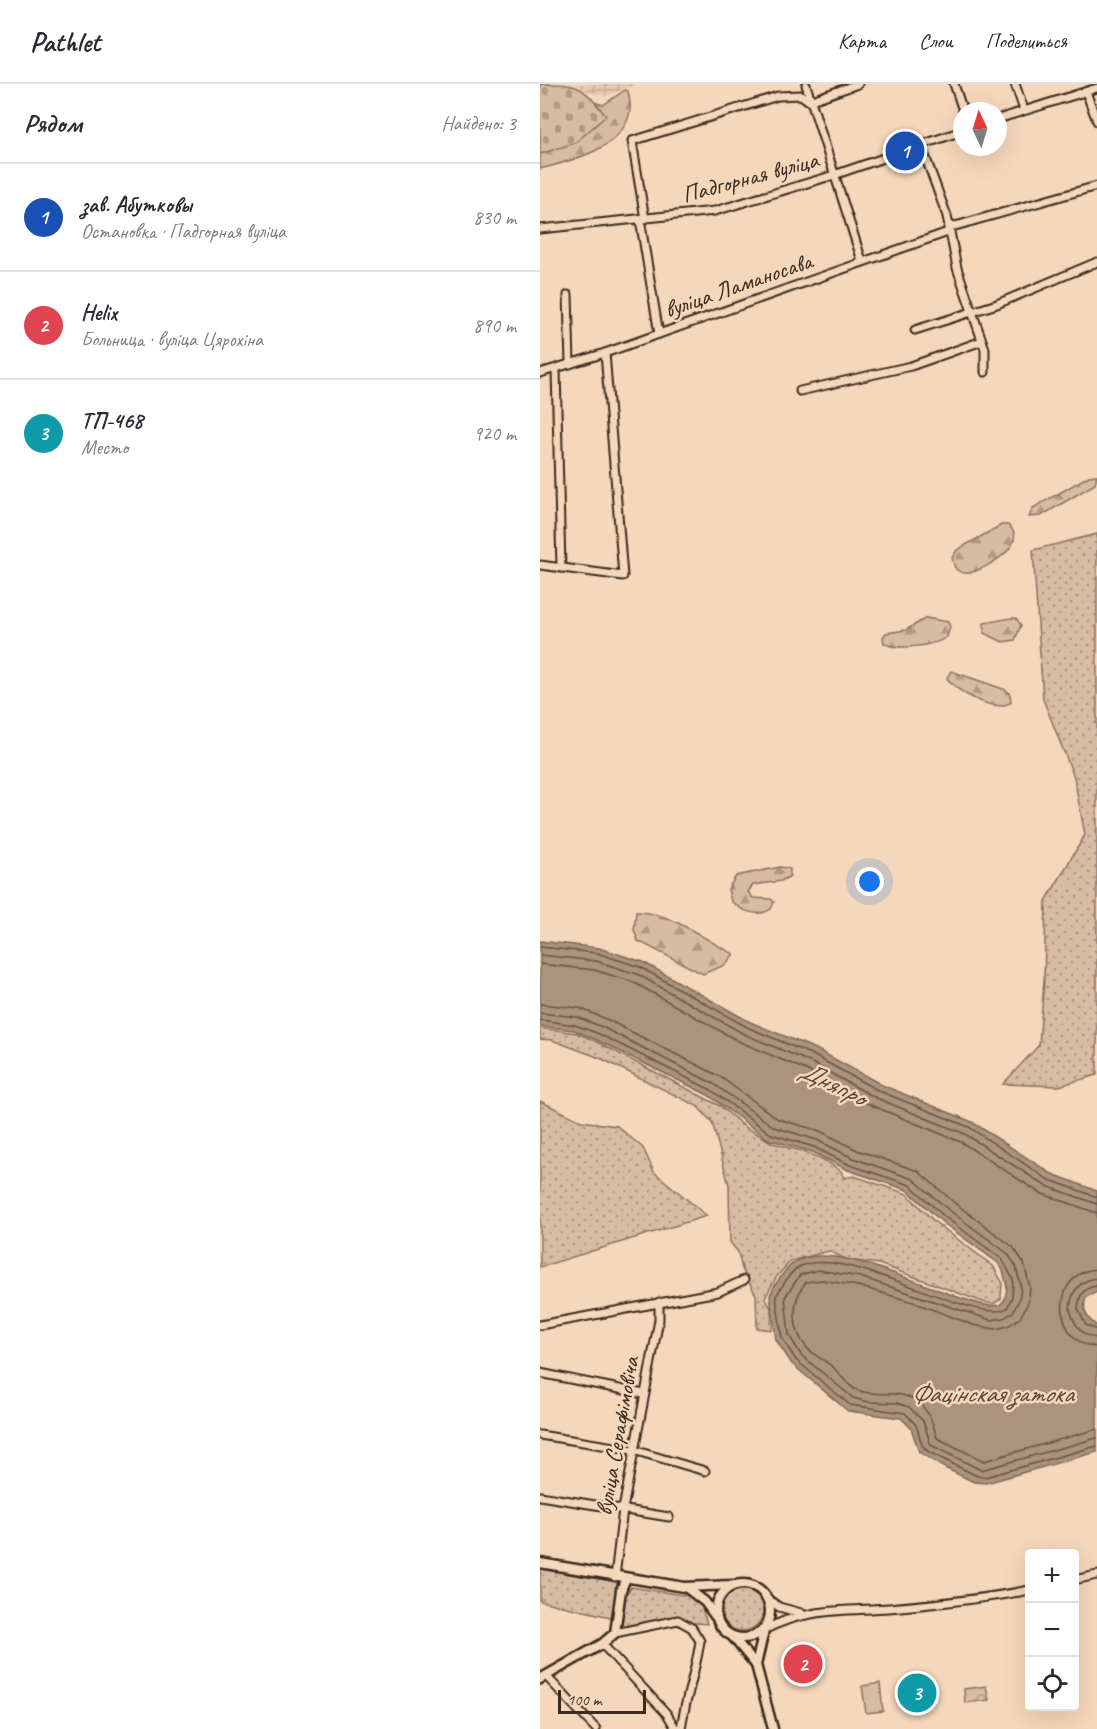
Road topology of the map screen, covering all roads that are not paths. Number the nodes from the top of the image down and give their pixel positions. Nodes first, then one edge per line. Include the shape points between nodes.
1 (858, 84) edge
2 (954, 84) edge
3 (1015, 84) edge
4 (1078, 84) edge
5 (806, 86) dead end
6 (1097, 88) edge
7 (1084, 92) junction
8 (809, 101) junction
9 (960, 102) edge
10 (1024, 110) junction
11 (1007, 116) edge
12 (1097, 121) edge
13 (953, 134) edge
14 (921, 145) junction
15 (834, 175) junction
16 (1097, 186) edge
17 (642, 219) junction
18 (540, 229) edge
19 (948, 230) junction
20 (862, 261) junction
21 (1097, 262) edge
22 (568, 295) dead end
23 (973, 312) junction
24 (915, 330) dead end
25 (659, 334) junction
26 (982, 341) junction
27 (605, 353) junction
28 (570, 364) junction
29 (555, 370) junction
30 (985, 372) dead end
31 (540, 373) edge
32 (800, 391) dead end
33 (540, 565) edge
34 (561, 568) junction
35 (744, 1280) dead end
36 (659, 1302) junction
37 (540, 1325) edge
38 (540, 1373) edge
39 (644, 1394) junction
40 (540, 1435) edge
41 (633, 1450) junction
42 (705, 1472) dead end
43 (540, 1496) edge
44 (623, 1509) junction
45 (669, 1517) dead end
46 (540, 1563) edge
47 (1097, 1575) edge
48 (615, 1576) junction
49 (626, 1578) junction
50 (1079, 1579) edge
51 (732, 1585) junction
52 (684, 1587) junction
53 (1025, 1591) edge
54 (768, 1599) junction
55 (803, 1613) junction
56 (716, 1617) junction
57 (764, 1629) junction
58 (615, 1633) junction
59 (733, 1637) junction
60 (602, 1644) junction
61 (756, 1665) junction
62 (543, 1678) edge
63 (596, 1729) edge
64 (679, 1729) edge
65 (773, 1729) edge

1 - 8 street
2 - 9 street
3 - 10 street
4 - 7 street
5 - 8 street
6 - 7 street
7 - 10 street
7 - 12 street
8 - 15 street
8 - 17 street via 801,95 778,96 632,141
10 - 11 street
13 - 14 street, Падгорная вуліца
14 - 15 street, Падгорная вуліца
14 - 19 street
15 - 17 street, Падгорная вуліца via 715,211
15 - 20 street
16 - 19 street, вуліца Ламаносава
17 - 18 street, Падгорная вуліца
17 - 25 street
19 - 20 street, вуліца Ламаносава
19 - 23 street
20 - 25 street, вуліца Ламаносава
21 - 23 street
22 - 28 street
23 - 24 street
23 - 26 street
25 - 27 street, вуліца Ламаносава
26 - 30 street
26 - 32 street via 911,366
27 - 28 street, вуліца Ламаносава
27 - 34 street via 623,576
28 - 29 street, вуліца Ламаносава
29 - 31 street, вуліца Ламаносава
29 - 34 street
33 - 34 street
35 - 36 street via 718,1292
36 - 37 street
36 - 39 street, вуліца Серафімовіча
38 - 39 street
39 - 41 street, вуліца Серафімовіча
40 - 41 street
41 - 42 street
41 - 44 street, вуліца Серафімовіча
43 - 44 street
44 - 45 street
44 - 48 street, вуліца Серафімовіча
46 - 48 main road
47 - 50 street
48 - 49 main road
49 - 52 main road
49 - 58 main road
51 - 52 main road
51 - 54 main road via 749,1584
51 - 56 main road via 720,1596
52 - 56 main road via 698,1595
53 - 55 street via 935,1604
54 - 55 street via 779,1607
54 - 57 main road
55 - 57 street
56 - 59 main road
57 - 59 main road via 750,1637
57 - 61 main road
58 - 60 main road
58 - 64 street via 678,1620 692,1628 700,1641
59 - 61 main road
60 - 62 main road
60 - 64 street
61 - 65 main road
62 - 63 street

